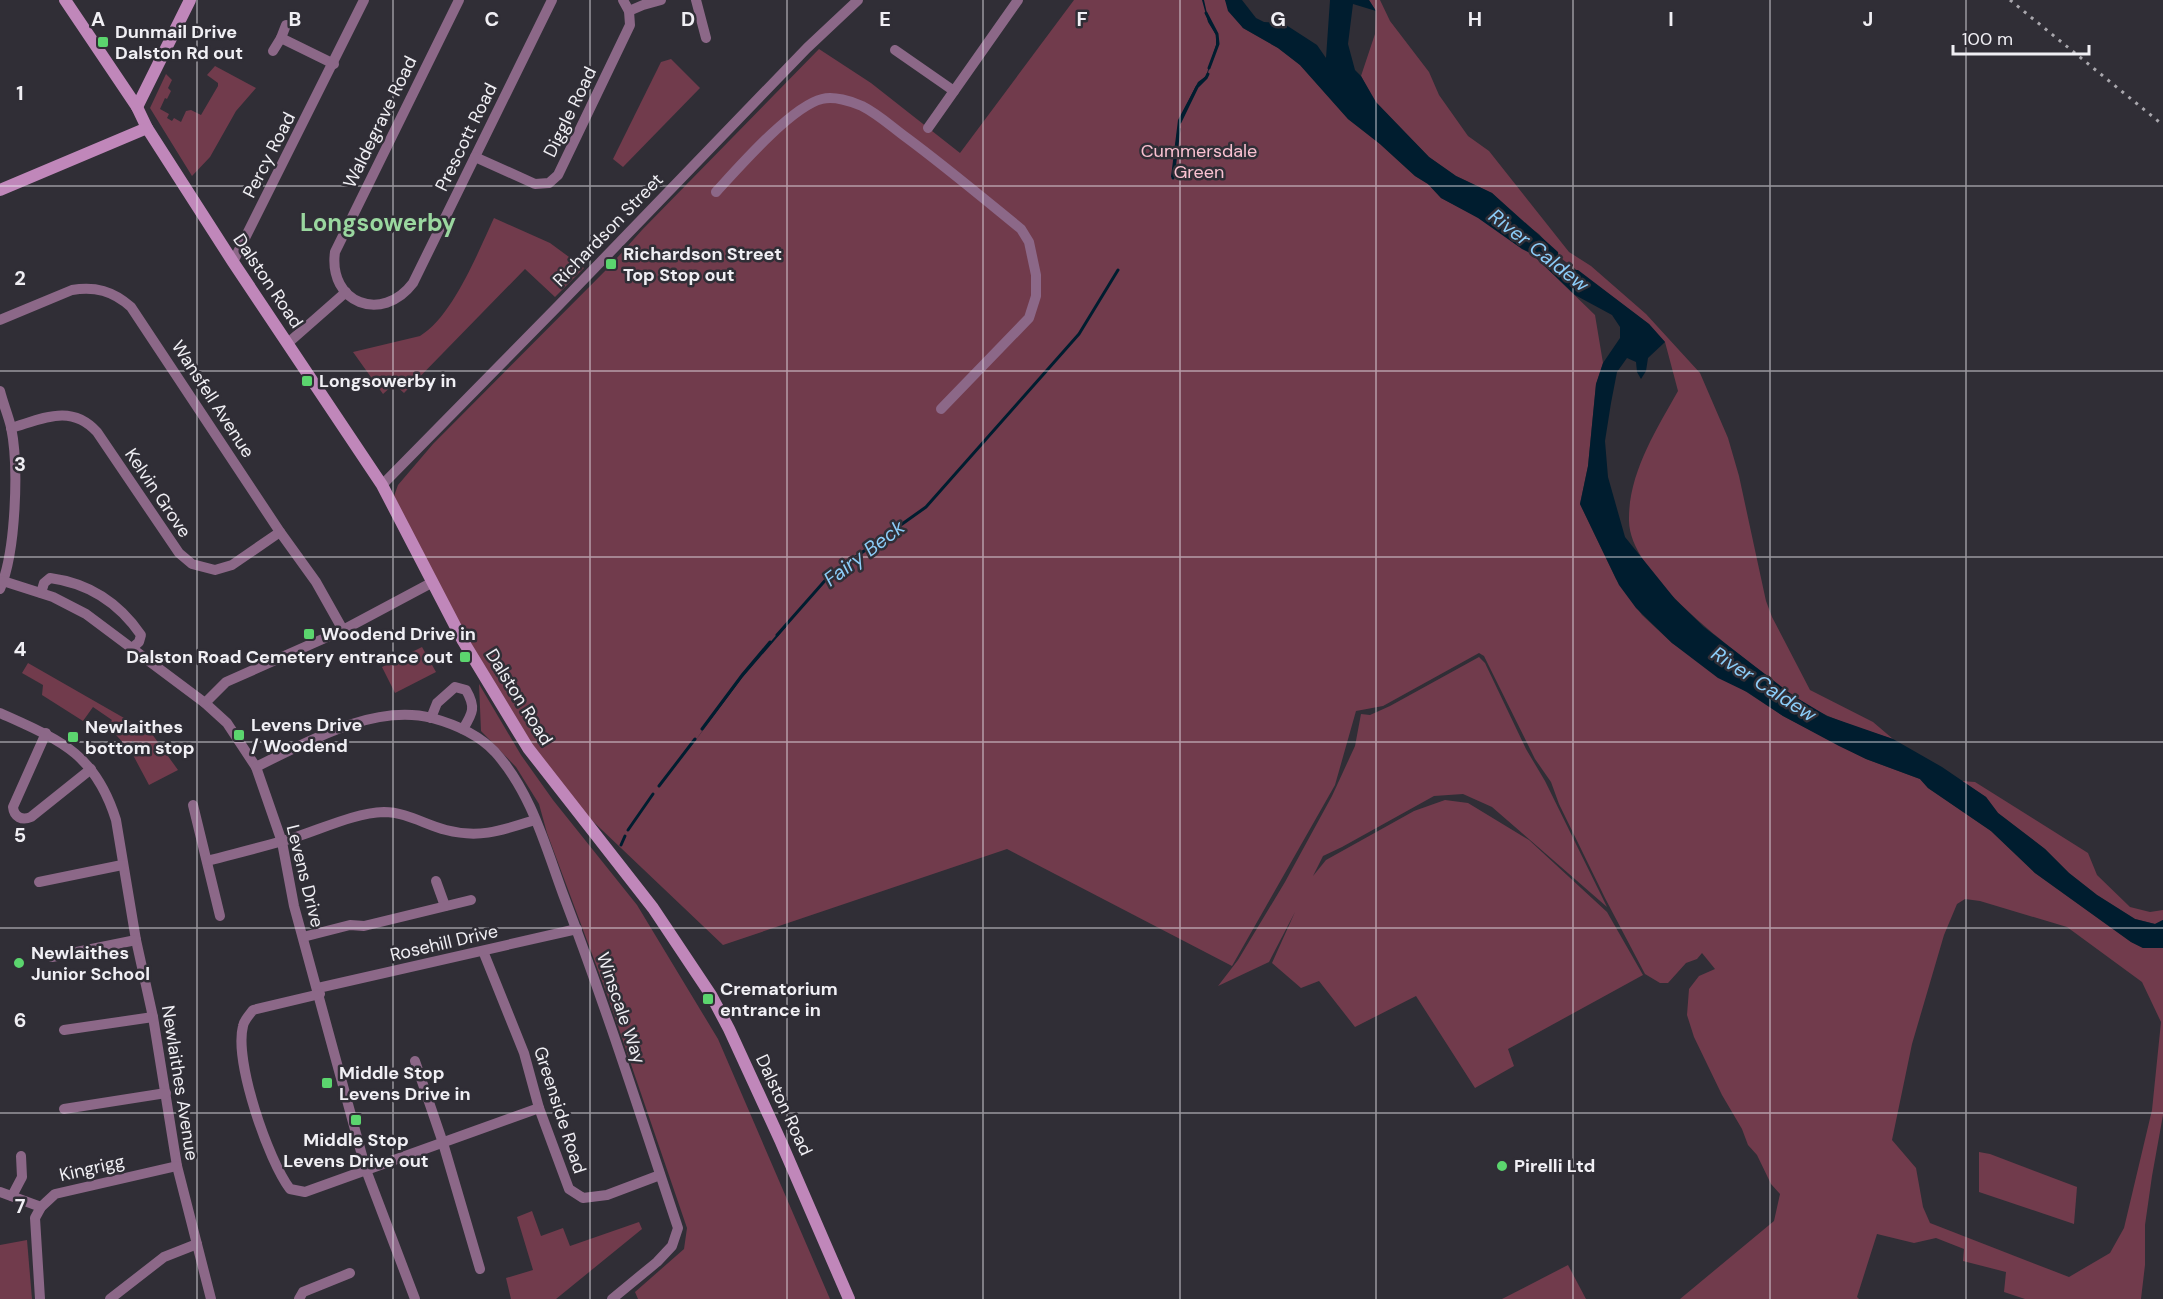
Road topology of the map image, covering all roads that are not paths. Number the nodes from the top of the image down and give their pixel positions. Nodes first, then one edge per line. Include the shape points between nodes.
1 (65, 0) edge
2 (190, 0) edge
3 (364, 0) edge
4 (459, 0) edge
5 (552, 0) edge
6 (623, 0) edge
7 (661, 0) edge
8 (696, 0) edge
9 (858, 0) edge
10 (1018, 0) edge
11 (629, 11) junction
12 (286, 25) dead end
13 (281, 38) junction
14 (706, 38) dead end
15 (895, 50) dead end
16 (273, 51) dead end
17 (334, 64) junction
18 (954, 92) junction
19 (137, 108) junction
20 (147, 128) junction
21 (928, 128) dead end
22 (475, 157) junction
23 (0, 190) edge
24 (716, 192) dead end
25 (233, 262) junction
26 (346, 292) junction
27 (0, 320) edge
28 (288, 343) junction
29 (0, 392) edge
30 (941, 410) dead end
31 (11, 428) junction
32 (382, 485) junction
33 (280, 532) junction
34 (433, 582) junction
35 (2, 585) edge
36 (41, 593) junction
37 (343, 630) junction
38 (132, 648) junction
39 (205, 703) junction
40 (0, 713) edge
41 (432, 718) junction
42 (463, 729) junction
43 (46, 733) junction
44 (256, 767) junction
45 (91, 769) junction
46 (193, 805) dead end
47 (536, 820) junction
48 (282, 842) junction
49 (207, 861) junction
50 (122, 865) junction
51 (436, 881) dead end
52 (39, 882) dead end
53 (471, 900) dead end
54 (445, 906) junction
55 (220, 916) dead end
56 (577, 929) junction
57 (303, 937) junction
58 (136, 939) junction
59 (483, 951) junction
60 (52, 957) dead end
61 (319, 991) junction
62 (153, 1017) junction
63 (64, 1030) dead end
64 (415, 1061) dead end
65 (166, 1093) junction
66 (539, 1108) junction
67 (64, 1109) dead end
68 (442, 1143) junction
69 (21, 1156) dead end
70 (177, 1166) junction
71 (366, 1170) junction
72 (660, 1175) junction
73 (0, 1192) edge
74 (12, 1196) junction
75 (41, 1207) junction
76 (197, 1244) junction
77 (480, 1269) dead end
78 (350, 1273) dead end
79 (40, 1299) edge
80 (110, 1299) edge
81 (211, 1299) edge
82 (299, 1299) edge
83 (415, 1299) edge
84 (612, 1299) edge
85 (849, 1299) edge

1 - 19 main road, Dalston Road
2 - 19 main road
3 - 17 street, Percy Road
4 - 26 street, Waldegrave Road via 338,245 335,272
5 - 22 street, Prescott Road
6 - 11 street
7 - 11 street
8 - 14 street
9 - 32 street, Richardson Street
10 - 18 street
11 - 22 street, Diggle Road via 630,25 558,175 549,183 535,184
12 - 13 street
13 - 16 street
13 - 17 street
15 - 18 street
17 - 25 street, Percy Road
18 - 21 street
19 - 20 main road, Dalston Road
20 - 23 main road
20 - 25 main road, Dalston Road
22 - 26 street, Prescott Road via 413,283 402,297 370,306
24 - 30 street via 772,133 794,116 821,99 837,99 876,115 1021,229 1029,242 1036,276 1036,296 1029,318
25 - 28 main road, Dalston Road
26 - 28 street
27 - 33 street, Wansfell Avenue via 81,288 102,290 122,299 137,314
28 - 32 main road, Dalston Road
29 - 31 street
31 - 33 street, Kelvin Grove via 59,415 74,416 88,423 179,553 199,567 215,570 232,565
31 - 35 street via 16,480
32 - 34 main road, Dalston Road
33 - 37 street, Wansfell Avenue via 316,582
34 - 37 street
34 - 85 main road, Dalston Road via 469,651 528,748 653,908 711,995
35 - 36 street, Levens Drive
36 - 38 street, Levens Drive via 86,614
36 - 38 street via 50,578 97,592 113,603 141,635
37 - 39 street via 226,681
38 - 39 street, Levens Drive
39 - 44 street, Levens Drive via 227,723
40 - 43 street, Newlaithes Avenue
41 - 42 street, Winscale Way
41 - 42 street via 437,703 455,687 466,690 473,708
41 - 44 street, Winscale Way via 389,716 359,722 330,731
42 - 47 street, Winscale Way via 494,751 517,782
43 - 45 street, Newlaithes Avenue via 70,748
43 - 45 street via 15,801 16,815 23,819 31,817
44 - 48 street, Levens Drive
45 - 50 street, Newlaithes Avenue via 116,820
46 - 49 street
47 - 48 street via 492,834 470,834 385,812
47 - 56 street, Winscale Way
48 - 49 street
48 - 57 street, Levens Drive
49 - 55 street
50 - 52 street
50 - 58 street, Newlaithes Avenue
51 - 54 street
53 - 54 street
54 - 57 street
56 - 59 street, Rosehill Drive
56 - 72 street, Winscale Way
57 - 61 street, Levens Drive
58 - 60 street
58 - 62 street, Newlaithes Avenue
59 - 61 street, Rosehill Drive
59 - 66 street, Greenside Road via 524,1053
61 - 71 street, Levens Drive
61 - 71 street, Rosehill Drive via 253,1010 243,1025 243,1059 254,1108 280,1176 290,1189 305,1192
62 - 63 street
62 - 65 street, Newlaithes Avenue
64 - 68 street
65 - 67 street
65 - 70 street, Newlaithes Avenue
66 - 68 street
66 - 72 street, Greenside Road via 568,1189 583,1198 608,1195
68 - 71 street
68 - 77 street
69 - 74 street via 22,1178
70 - 75 street, Kingrigg via 55,1194
70 - 76 street, Newlaithes Avenue
71 - 83 street, Levens Drive
72 - 84 street, Winscale Way via 678,1228 672,1246
73 - 74 street
74 - 75 street
75 - 79 street via 34,1218
76 - 80 street via 164,1257
76 - 81 street, Newlaithes Avenue
78 - 82 street via 303,1292

